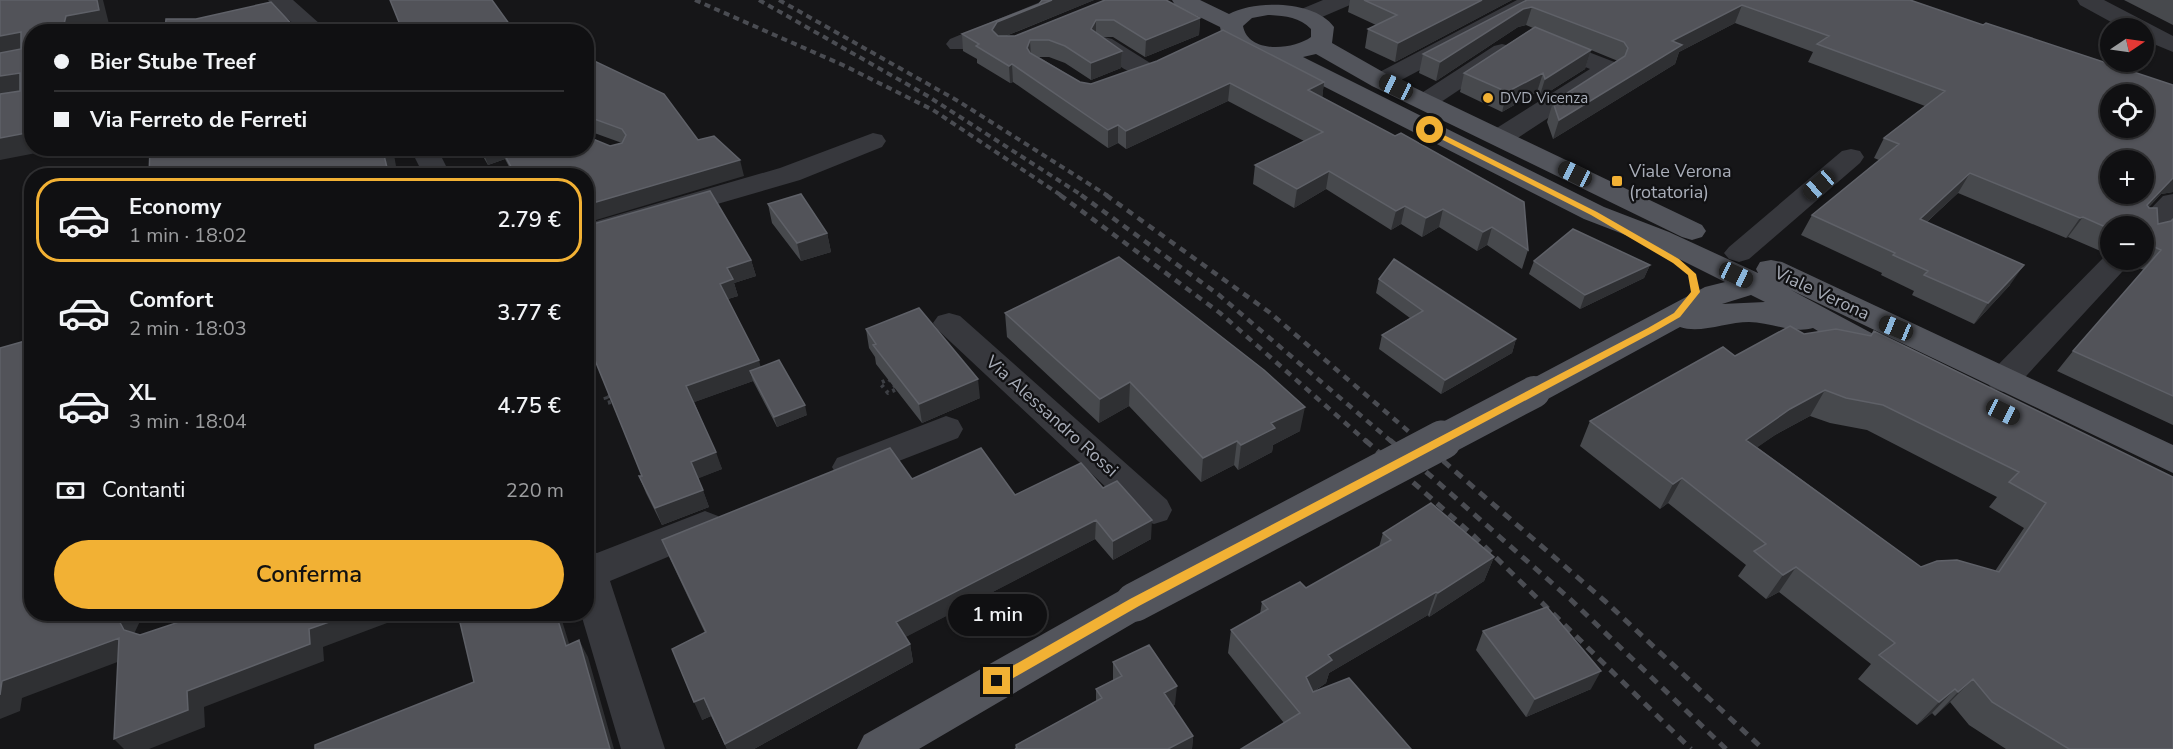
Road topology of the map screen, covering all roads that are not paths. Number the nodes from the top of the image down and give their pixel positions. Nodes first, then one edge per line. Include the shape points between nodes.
1 (1183, 0) edge
2 (1205, 0) edge
3 (1342, 0) edge
4 (1534, 0) edge
5 (2088, 0) edge
6 (283, 3) edge
7 (1070, 9) edge
8 (1308, 15) junction
9 (2120, 18) edge
10 (202, 24) edge
11 (308, 24) edge
12 (1229, 28) junction
13 (2154, 36) edge
14 (958, 44) dead end
15 (1104, 44) edge
16 (1318, 45) junction
17 (2173, 45) edge
18 (1007, 46) edge
19 (1278, 54) junction
20 (1382, 81) junction
21 (1118, 82) edge
22 (1426, 101) junction
23 (1501, 137) junction
24 (873, 141) dead end
25 (1851, 157) dead end
26 (2173, 202) edge
27 (1594, 213) junction
28 (2154, 222) edge
29 (594, 231) edge
30 (1739, 254) junction
31 (2108, 270) edge
32 (1755, 284) junction
33 (1664, 322) junction
34 (949, 323) dead end
35 (1886, 338) junction
36 (1908, 364) edge
37 (2003, 380) junction
38 (946, 429) dead end
39 (2173, 459) edge
40 (816, 481) edge
41 (1154, 510) dead end
42 (741, 512) edge
43 (594, 567) edge
44 (594, 589) edge
45 (643, 749) edge
46 (879, 749) edge

1 - 12 main road
2 - 12 main road
3 - 8 street
4 - 20 street
5 - 9 street
6 - 10 street
6 - 11 street
7 - 14 street
7 - 18 street
8 - 12 main road via 1280,9
8 - 16 main road via 1324,32
12 - 19 main road via 1234,38 1250,48
13 - 17 street
15 - 21 street via 1157,66
16 - 19 main road via 1303,52
16 - 20 main road, Viale Verona
19 - 27 main road, Viale Verona
20 - 22 main road, Viale Verona
22 - 23 main road, Viale Verona
22 - 23 street via 1522,37 1608,68
23 - 30 main road, Viale Verona
24 - 29 street via 790,174
25 - 30 street
26 - 28 street
27 - 32 main road, Viale Verona via 1659,238
27 - 33 main road via 1692,274 1696,292
30 - 35 main road, Viale Verona
31 - 37 street
32 - 33 main road via 1716,294
32 - 35 main road via 1767,280 1791,285
33 - 35 main road, Viale Verona via 1758,312
33 - 46 main road, bridge via 1134,602
34 - 41 street, Via Alessandro Rossi
35 - 36 main road, Viale Verona
35 - 37 main road, Viale Verona
37 - 39 main road, Viale Verona
38 - 40 street
42 - 43 street
44 - 45 street

